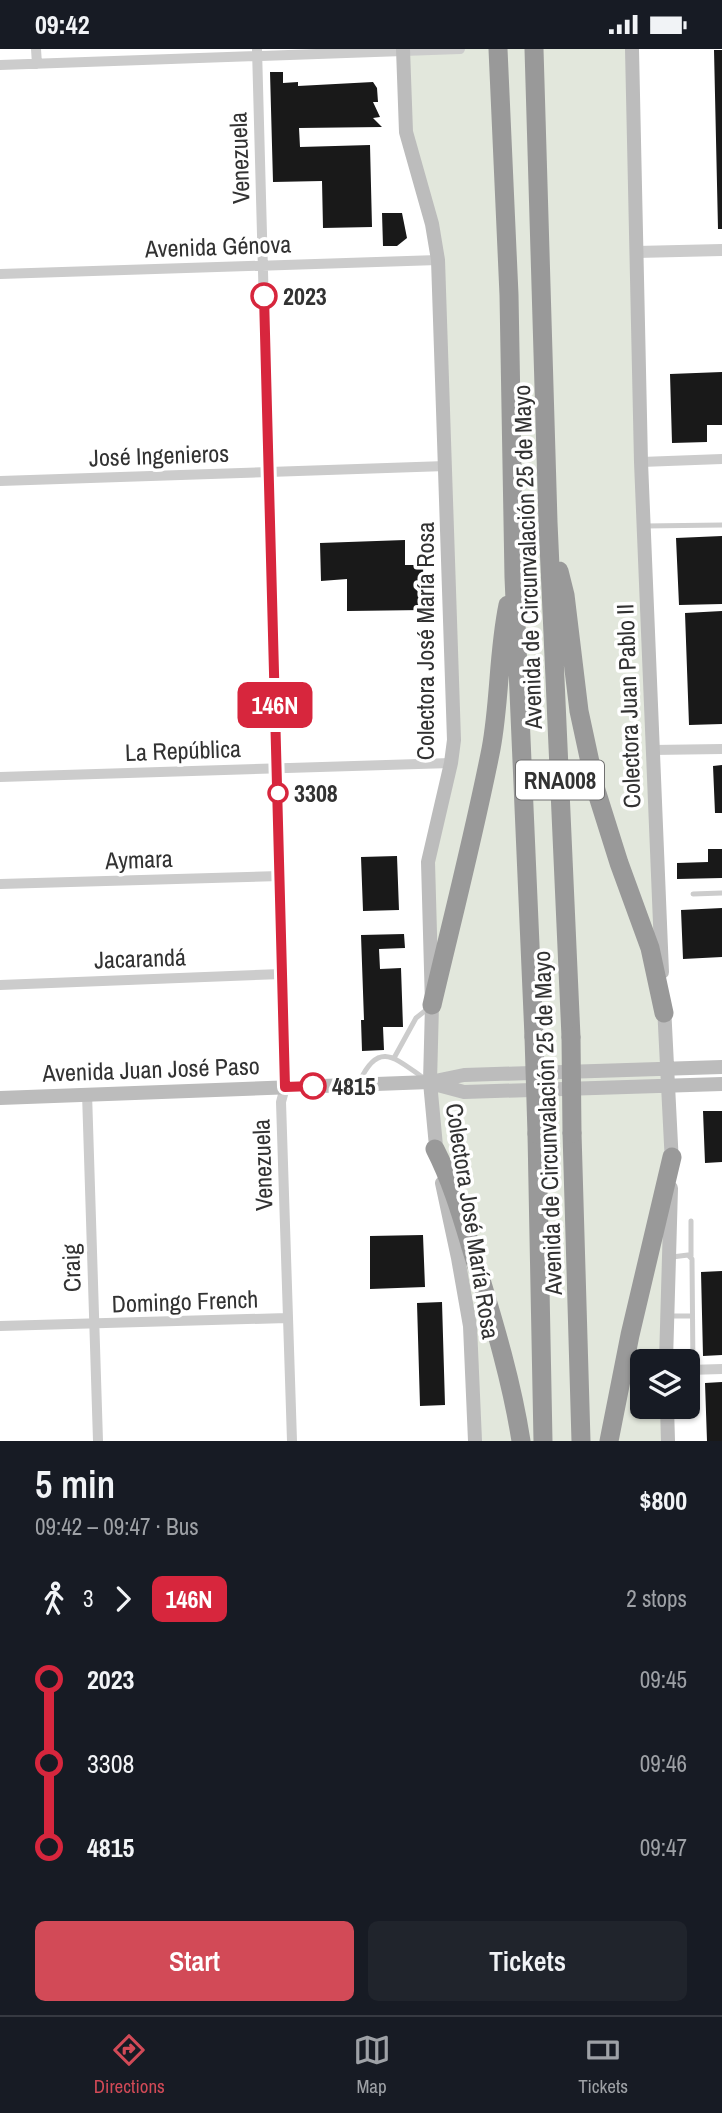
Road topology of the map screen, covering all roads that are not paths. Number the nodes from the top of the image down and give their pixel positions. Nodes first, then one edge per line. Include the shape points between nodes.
1 (36, 49) edge
2 (460, 49) edge
3 (498, 49) edge
4 (534, 49) edge
5 (632, 49) edge
6 (403, 50) edge
7 (257, 53) edge
8 (135, 55) edge
9 (37, 64) junction
10 (0, 65) edge
11 (722, 250) edge
12 (636, 252) junction
13 (438, 260) junction
14 (263, 266) junction
15 (0, 274) edge
16 (722, 459) edge
17 (641, 462) junction
18 (446, 466) junction
19 (269, 472) junction
20 (0, 481) edge
21 (548, 522) junction
22 (722, 525) edge
23 (643, 526) junction
24 (514, 577) junction
25 (722, 749) edge
26 (652, 750) junction
27 (451, 763) junction
28 (277, 768) junction
29 (0, 777) edge
30 (280, 876) junction
31 (0, 884) edge
32 (722, 893) edge
33 (693, 894) dead end
34 (282, 974) junction
35 (0, 985) edge
36 (432, 1005) junction
37 (664, 1013) junction
38 (394, 1058) junction
39 (722, 1067) edge
40 (669, 1069) junction
41 (430, 1082) junction
42 (359, 1084) junction
43 (722, 1084) edge
44 (670, 1086) junction
45 (285, 1087) junction
46 (87, 1093) junction
47 (0, 1098) edge
48 (435, 1149) junction
49 (672, 1157) junction
50 (691, 1221) dead end
51 (691, 1256) junction
52 (669, 1257) junction
53 (692, 1316) junction
54 (667, 1317) junction
55 (287, 1318) junction
56 (94, 1325) junction
57 (0, 1326) edge
58 (666, 1349) edge
59 (691, 1349) edge
60 (722, 1369) edge
61 (700, 1370) edge
62 (667, 1419) edge
63 (98, 1441) edge
64 (292, 1441) edge
65 (475, 1441) edge
66 (521, 1441) edge
67 (543, 1441) edge
68 (581, 1441) edge
69 (609, 1441) edge
70 (668, 1441) edge

1 - 9 street
2 - 6 street
3 - 24 highway, Avenida de Circunvalación 25 de Mayo / RNA008 via 509,295
4 - 21 highway, Avenida de Circunvalación 25 de Mayo / RNA008
5 - 12 main road, Colectora Juan Pablo II
6 - 7 street
6 - 13 main road, Colectora José María Rosa via 406,132
7 - 8 street
7 - 14 street, Venezuela
8 - 9 street
9 - 10 street
11 - 12 street
12 - 17 main road, Colectora Juan Pablo II
13 - 14 street, Avenida Génova
13 - 18 main road, Colectora José María Rosa
14 - 15 street, Avenida Génova
14 - 19 street, Venezuela
16 - 17 street
17 - 23 main road, Colectora Juan Pablo II
18 - 19 street, José Ingenieros
18 - 27 main road, Colectora José María Rosa
19 - 20 street, José Ingenieros
19 - 28 street, Venezuela
21 - 37 highway via 565,595 579,711 596,790 650,949
21 - 68 highway, Avenida de Circunvalación 25 de Mayo / RNA008, bridge via 571,1037
22 - 23 lane
23 - 26 main road, Colectora Juan Pablo II
24 - 36 highway via 501,640 491,748
24 - 67 highway, Avenida de Circunvalación 25 de Mayo / RNA008, bridge via 534,1037
25 - 26 street
26 - 37 main road, Colectora Juan Pablo II
27 - 28 street, La República
27 - 36 main road, Colectora José María Rosa via 428,862
28 - 29 street, La República
28 - 30 street, Venezuela
30 - 31 street, Aymara
30 - 34 street, Venezuela
32 - 33 lane
34 - 35 street, Jacarandá
34 - 45 street, Venezuela
36 - 38 lane via 416,1018
36 - 41 main road, Colectora José María Rosa
37 - 40 main road, Colectora Juan Pablo II
38 - 41 lane
38 - 42 lane via 378,1058 368,1064
39 - 40 main road, Avenida Juan José Paso
40 - 41 main road, Avenida Juan José Paso via 464,1075
40 - 44 main road, Colectora Juan Pablo II
41 - 42 main road, Avenida Juan José Paso
41 - 44 main road, Avenida Juan José Paso via 464,1092
41 - 48 main road, Colectora José María Rosa
42 - 45 main road, Avenida Juan José Paso
43 - 44 main road, Avenida Juan José Paso
44 - 49 main road, Colectora Juan Pablo II
45 - 46 main road, Avenida Juan José Paso
45 - 55 street, Venezuela via 281,1102
46 - 47 main road, Avenida Juan José Paso
46 - 56 street, Craig
48 - 65 main road, Colectora José María Rosa via 466,1298
48 - 66 highway via 449,1177 496,1333
49 - 52 main road, Colectora Juan Pablo II
49 - 69 highway
50 - 51 lane
51 - 52 lane
51 - 53 lane
52 - 54 main road, Colectora Juan Pablo II
53 - 54 lane
53 - 59 lane
54 - 58 main road, Colectora Juan Pablo II
55 - 56 street, Domingo French
55 - 64 street, Venezuela
56 - 57 street, Domingo French
56 - 63 street, Craig
60 - 61 street
62 - 70 main road

